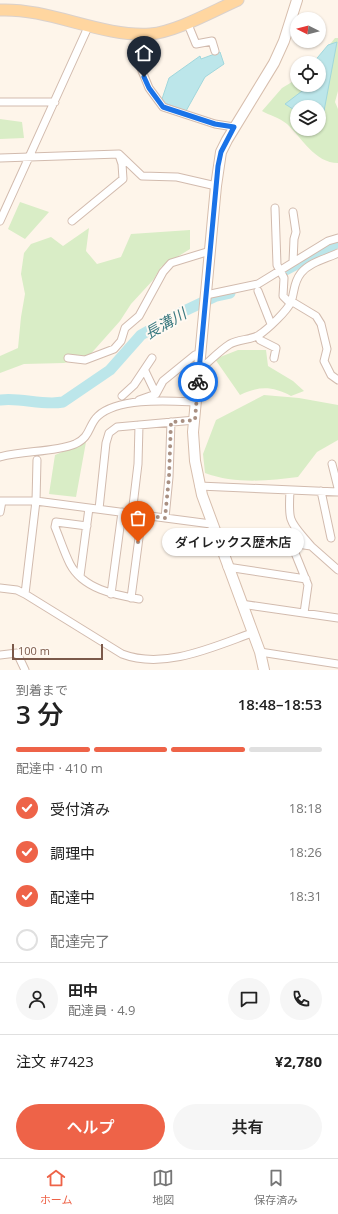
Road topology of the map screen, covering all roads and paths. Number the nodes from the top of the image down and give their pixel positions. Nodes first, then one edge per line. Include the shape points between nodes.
1 (238, 0) edge
2 (297, 0) edge
3 (0, 10) edge
4 (187, 22) junction
5 (89, 25) junction
6 (140, 34) junction
7 (215, 51) dead end
8 (0, 102) edge
9 (55, 102) junction
10 (234, 127) junction
11 (119, 154) junction
12 (29, 157) junction
13 (0, 158) edge
14 (216, 186) junction
15 (275, 208) dead end
16 (2, 211) edge
17 (293, 212) dead end
18 (0, 221) edge
19 (72, 221) dead end
20 (338, 238) edge
21 (210, 251) junction
22 (338, 253) edge
23 (293, 262) junction
24 (280, 270) junction
25 (258, 291) dead end
26 (206, 295) junction
27 (290, 302) junction
28 (271, 324) junction
29 (258, 336) junction
30 (195, 355) dead end
31 (68, 358) dead end
32 (152, 358) dead end
33 (274, 358) dead end
34 (199, 370) junction
35 (145, 371) junction
36 (338, 380) edge
37 (156, 394) junction
38 (122, 396) dead end
39 (196, 402) junction
40 (120, 406) junction
41 (195, 420) junction
42 (171, 422) junction
43 (139, 425) junction
44 (0, 457) edge
45 (37, 460) dead end
46 (332, 464) dead end
47 (199, 486) junction
48 (338, 488) edge
49 (290, 491) junction
50 (321, 491) junction
51 (338, 492) edge
52 (1, 501) edge
53 (36, 501) junction
54 (89, 508) junction
55 (99, 509) junction
56 (0, 512) edge
57 (122, 512) junction
58 (132, 514) junction
59 (142, 515) junction
60 (165, 518) junction
61 (87, 526) junction
62 (213, 528) junction
63 (331, 538) dead end
64 (291, 543) junction
65 (311, 546) junction
66 (227, 567) junction
67 (338, 570) edge
68 (80, 576) junction
69 (306, 579) junction
70 (0, 588) edge
71 (25, 594) junction
72 (111, 594) junction
73 (241, 604) junction
74 (304, 614) junction
75 (338, 618) edge
76 (252, 632) junction
77 (260, 652) junction
78 (0, 655) edge
79 (338, 664) edge
80 (25, 670) edge
81 (264, 670) edge

1 - 4 main road
2 - 10 street via 274,63
3 - 5 main road via 22,10
4 - 6 main road via 161,32
4 - 7 street via 196,44 212,40
5 - 6 main road
5 - 9 street
6 - 10 street via 140,66 149,88 163,107 215,124
8 - 9 street
9 - 12 street
10 - 14 street via 221,152
11 - 12 street
11 - 14 street via 142,176 177,177
11 - 19 street via 122,179
12 - 13 street
12 - 16 street
14 - 21 street
15 - 24 street via 277,265
16 - 18 street
17 - 23 street via 296,232
20 - 23 street via 328,241
21 - 26 street
21 - 31 street via 171,263 163,272 138,316 125,328 121,342 114,349 85,360
22 - 27 street via 314,263 300,274 293,284
23 - 24 street
24 - 26 street via 258,284
24 - 27 street via 284,278 283,296
25 - 28 street
26 - 34 street
27 - 28 street via 287,309
27 - 36 street via 316,316 321,324 327,349 324,361 331,375
28 - 29 street
29 - 33 street via 260,340 276,348
29 - 34 street via 241,339 229,345
30 - 37 street via 163,381
32 - 35 street
34 - 39 street
35 - 37 street
35 - 38 street
37 - 40 street
39 - 40 street via 156,401
39 - 41 street
40 - 44 street via 97,417 86,438 76,443
41 - 42 street
41 - 47 street via 194,443
42 - 43 street
42 - 60 street
43 - 55 street via 117,427 109,433
43 - 58 street via 138,464
45 - 53 street
46 - 48 street
47 - 49 street
47 - 62 street
49 - 50 street
49 - 65 street via 288,515 292,524
50 - 51 street
50 - 63 street
52 - 53 street
52 - 56 street
53 - 54 street
53 - 71 street
54 - 55 street
54 - 61 street
55 - 57 street
57 - 58 street
57 - 72 street
58 - 59 street
59 - 60 street
59 - 72 street via 135,598
60 - 62 street
61 - 68 street
61 - 68 street via 56,522 55,527 71,566
62 - 64 street
62 - 66 street
64 - 65 street
64 - 69 street
65 - 67 street
66 - 69 street
66 - 73 street
68 - 72 street via 93,586
69 - 74 street via 308,585
70 - 71 street via 17,590
71 - 76 street via 134,660 172,659 191,655
73 - 74 street
73 - 76 street
74 - 75 street
76 - 77 street
77 - 79 street
77 - 81 street
78 - 80 street via 17,653

